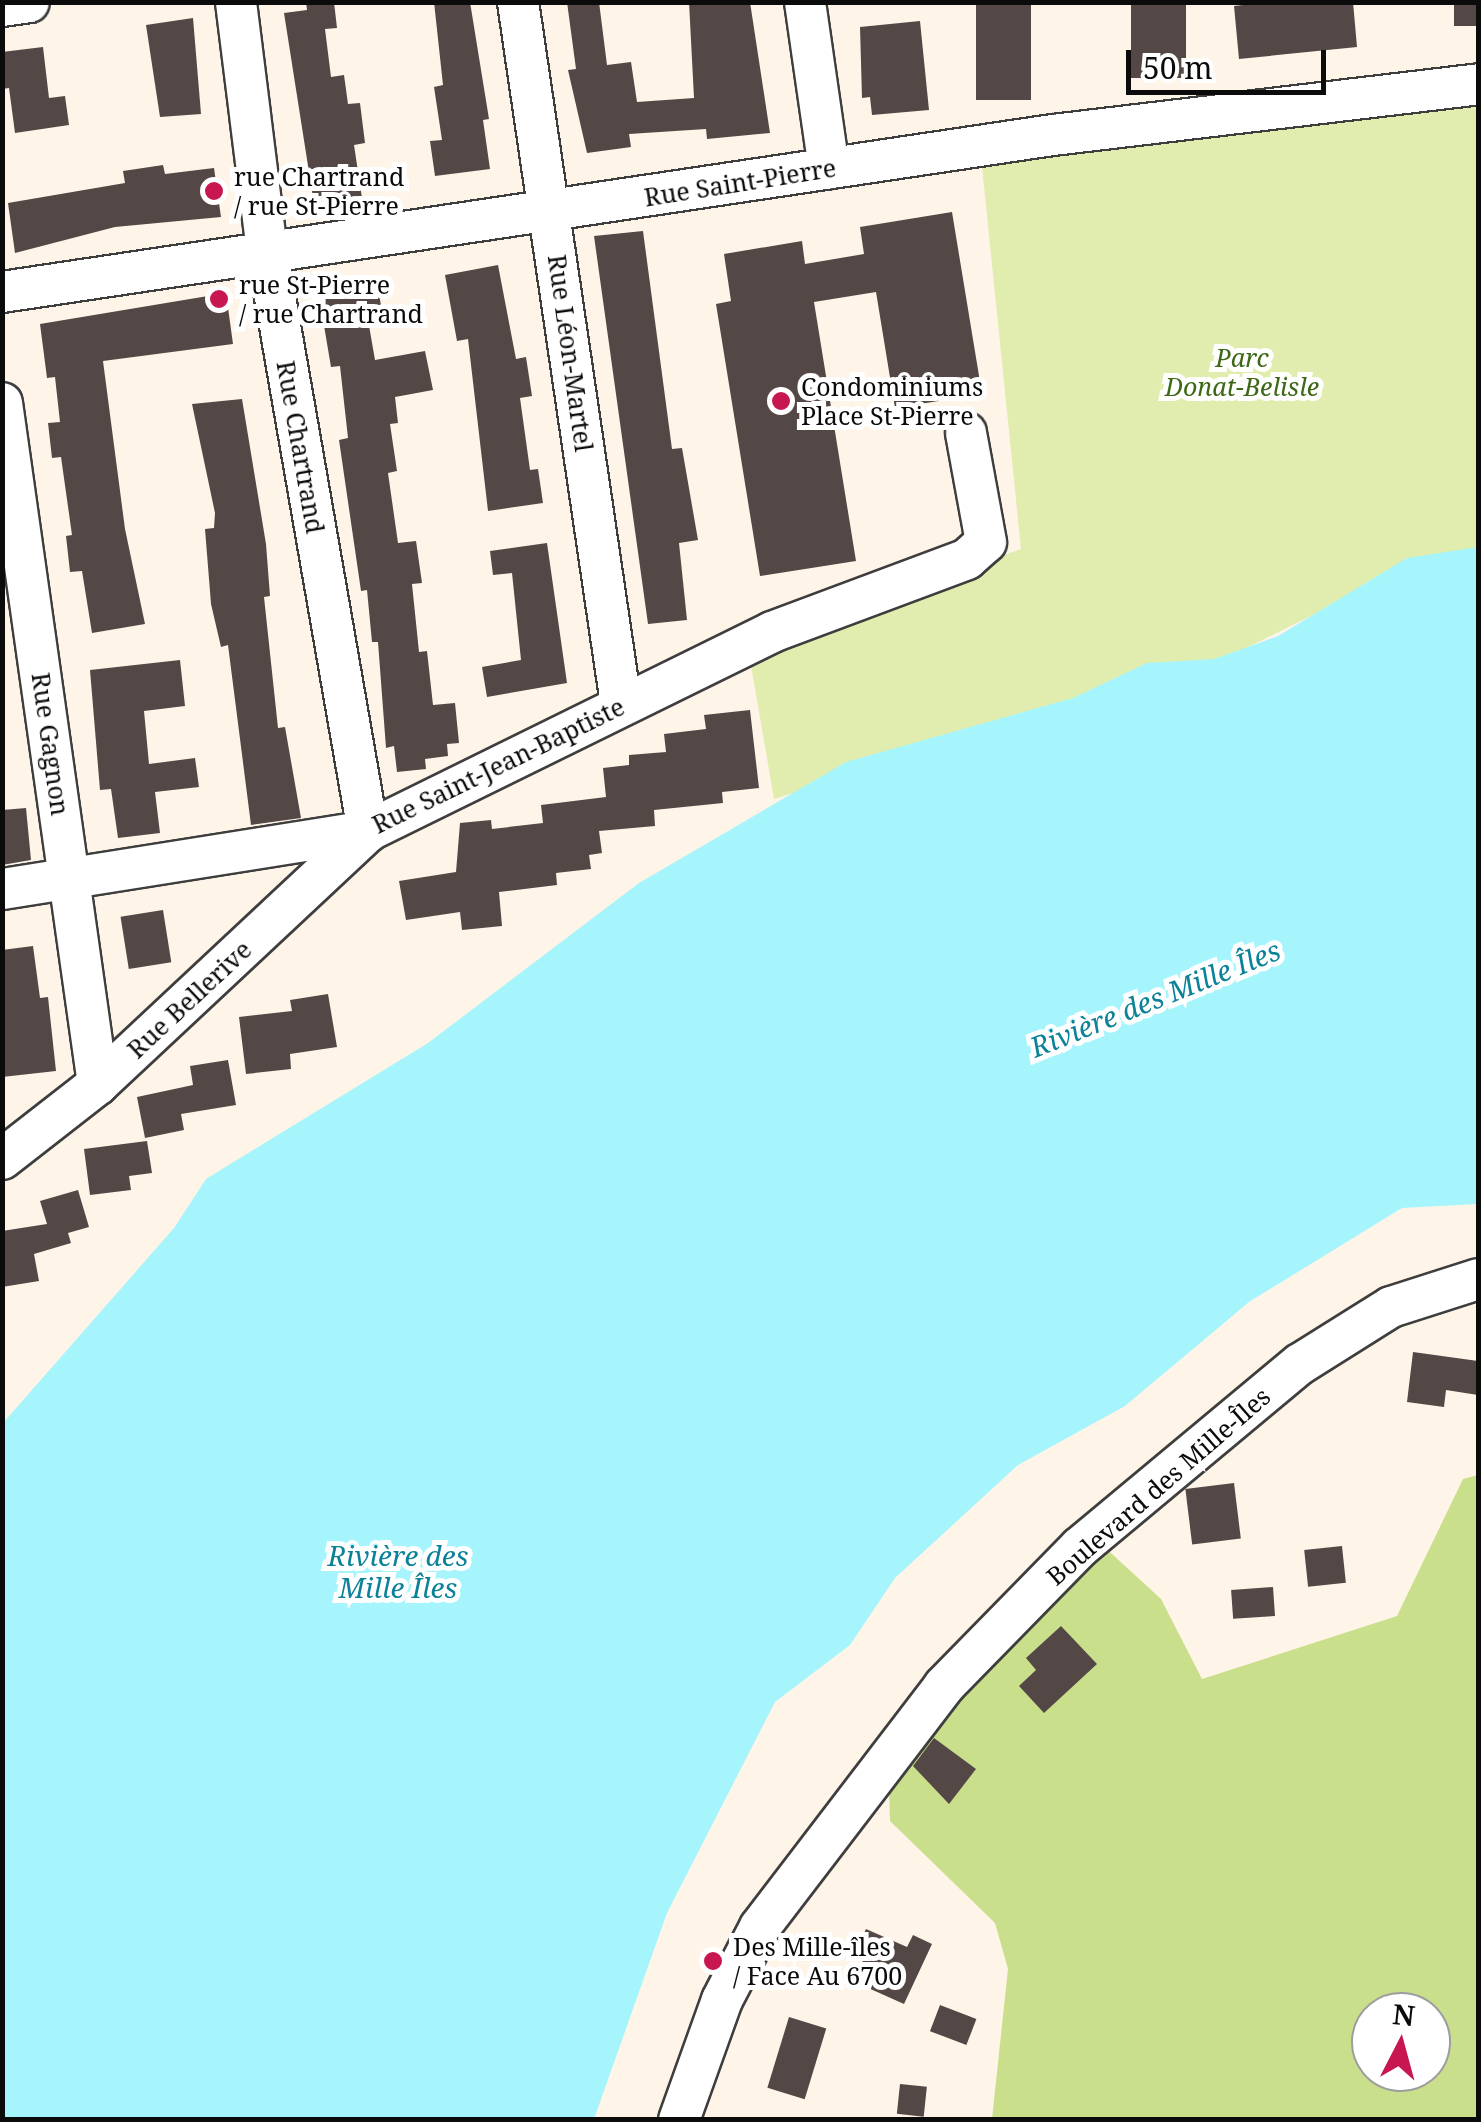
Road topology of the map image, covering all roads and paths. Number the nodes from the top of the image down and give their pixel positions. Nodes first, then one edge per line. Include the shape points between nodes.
1 (29, 2) edge
2 (236, 2) edge
3 (518, 2) edge
4 (805, 2) edge
5 (2, 6) edge
6 (1478, 84) edge
7 (829, 168) junction
8 (551, 210) junction
9 (268, 251) junction
10 (2, 292) edge
11 (2, 403) edge
12 (966, 433) dead end
13 (621, 704) junction
14 (368, 831) junction
15 (70, 880) junction
16 (2, 889) edge
17 (98, 1084) junction
18 (2, 1159) edge
19 (1478, 1279) edge
20 (679, 2120) edge

1 - 5 street
2 - 9 street, Rue Chartrand
3 - 8 street, Rue Léon-Martel
4 - 7 street
6 - 7 street, Rue Saint-Pierre
7 - 8 street, Rue Saint-Pierre
8 - 9 street, Rue Saint-Pierre
8 - 13 street, Rue Léon-Martel
9 - 10 street, Rue Saint-Pierre
9 - 14 street, Rue Chartrand
11 - 15 street, Rue Gagnon
12 - 13 street, Rue Saint-Jean-Baptiste via 986,542 967,559 745,645
13 - 14 street, Rue Saint-Jean-Baptiste
14 - 15 street, Rue Saint-Jean-Baptiste
14 - 17 street, Rue Bellerive
15 - 16 street, Rue Saint-Jean-Baptiste
15 - 17 street, Rue Gagnon
17 - 18 street, Rue Bellerive
19 - 20 street, Boulevard des Mille-Îles via 1391,1306 1300,1364 1080,1547 944,1686 760,1928 722,2000

